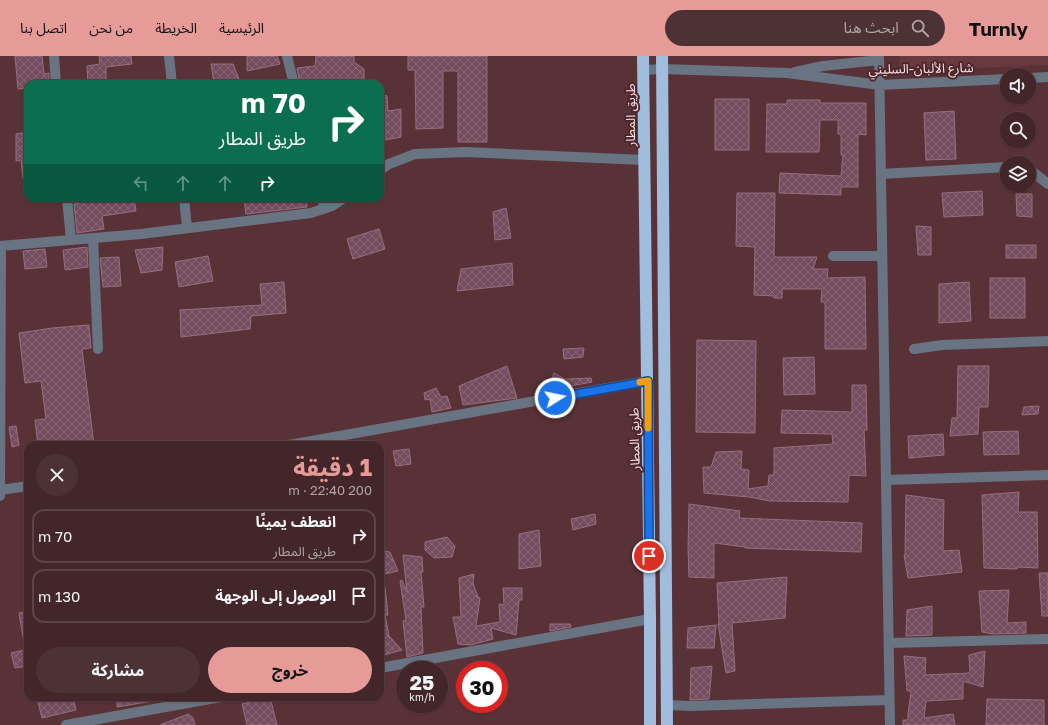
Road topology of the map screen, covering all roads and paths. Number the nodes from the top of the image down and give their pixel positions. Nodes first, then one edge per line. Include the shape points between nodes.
1 (54, 56) edge
2 (169, 56) edge
3 (287, 56) edge
4 (643, 56) edge
5 (662, 56) edge
6 (879, 58) edge
7 (662, 69) junction
8 (644, 70) junction
9 (787, 73) junction
10 (1048, 77) edge
11 (1036, 78) edge
12 (1000, 79) edge
13 (56, 80) edge
14 (172, 80) edge
15 (293, 80) edge
16 (880, 85) junction
17 (644, 160) junction
18 (384, 167) edge
19 (1000, 168) edge
20 (881, 174) junction
21 (1036, 174) edge
22 (1048, 184) edge
23 (67, 202) edge
24 (184, 202) edge
25 (323, 202) edge
26 (338, 202) edge
27 (325, 208) junction
28 (187, 228) junction
29 (93, 238) junction
30 (70, 240) junction
31 (0, 246) edge
32 (832, 256) dead end
33 (882, 256) junction
34 (1048, 341) edge
35 (98, 349) dead end
36 (914, 349) dead end
37 (648, 381) junction
38 (310, 441) edge
39 (1048, 475) edge
40 (886, 480) junction
41 (24, 487) edge
42 (0, 490) edge
43 (0, 496) edge
44 (650, 619) junction
45 (1048, 638) edge
46 (889, 643) junction
47 (384, 667) edge
48 (889, 700) junction
49 (199, 701) edge
50 (667, 705) junction
51 (66, 725) edge
52 (650, 725) edge
53 (667, 725) edge
54 (890, 725) edge

1 - 13 street
2 - 14 street
3 - 15 street
4 - 8 highway, طريق المطار
5 - 7 highway
6 - 9 street, شارع الألبان-السليني
6 - 16 street
7 - 8 street, شارع الألبان-السليني
7 - 9 street, شارع الألبان-السليني
7 - 50 highway
8 - 17 highway, طريق المطار
9 - 16 street, شارع الألبان-السليني
10 - 11 street
12 - 16 street, شارع الألبان-السليني
16 - 20 street
17 - 18 street via 466,152 415,154
17 - 37 highway, طريق المطار
19 - 20 street
20 - 33 street
21 - 22 street
23 - 30 street
24 - 28 street
25 - 27 street
26 - 27 street
27 - 28 street via 311,213
28 - 29 street
29 - 30 street
29 - 35 street
30 - 31 street
31 - 42 street
32 - 33 street
33 - 40 street
34 - 36 street via 942,345
37 - 38 street
37 - 44 highway, طريق المطار
39 - 40 street
40 - 46 street
41 - 42 street
42 - 43 street
44 - 47 street
44 - 52 highway, طريق المطار
45 - 46 street
46 - 48 street
48 - 50 street
48 - 54 street
49 - 51 street
50 - 53 highway

